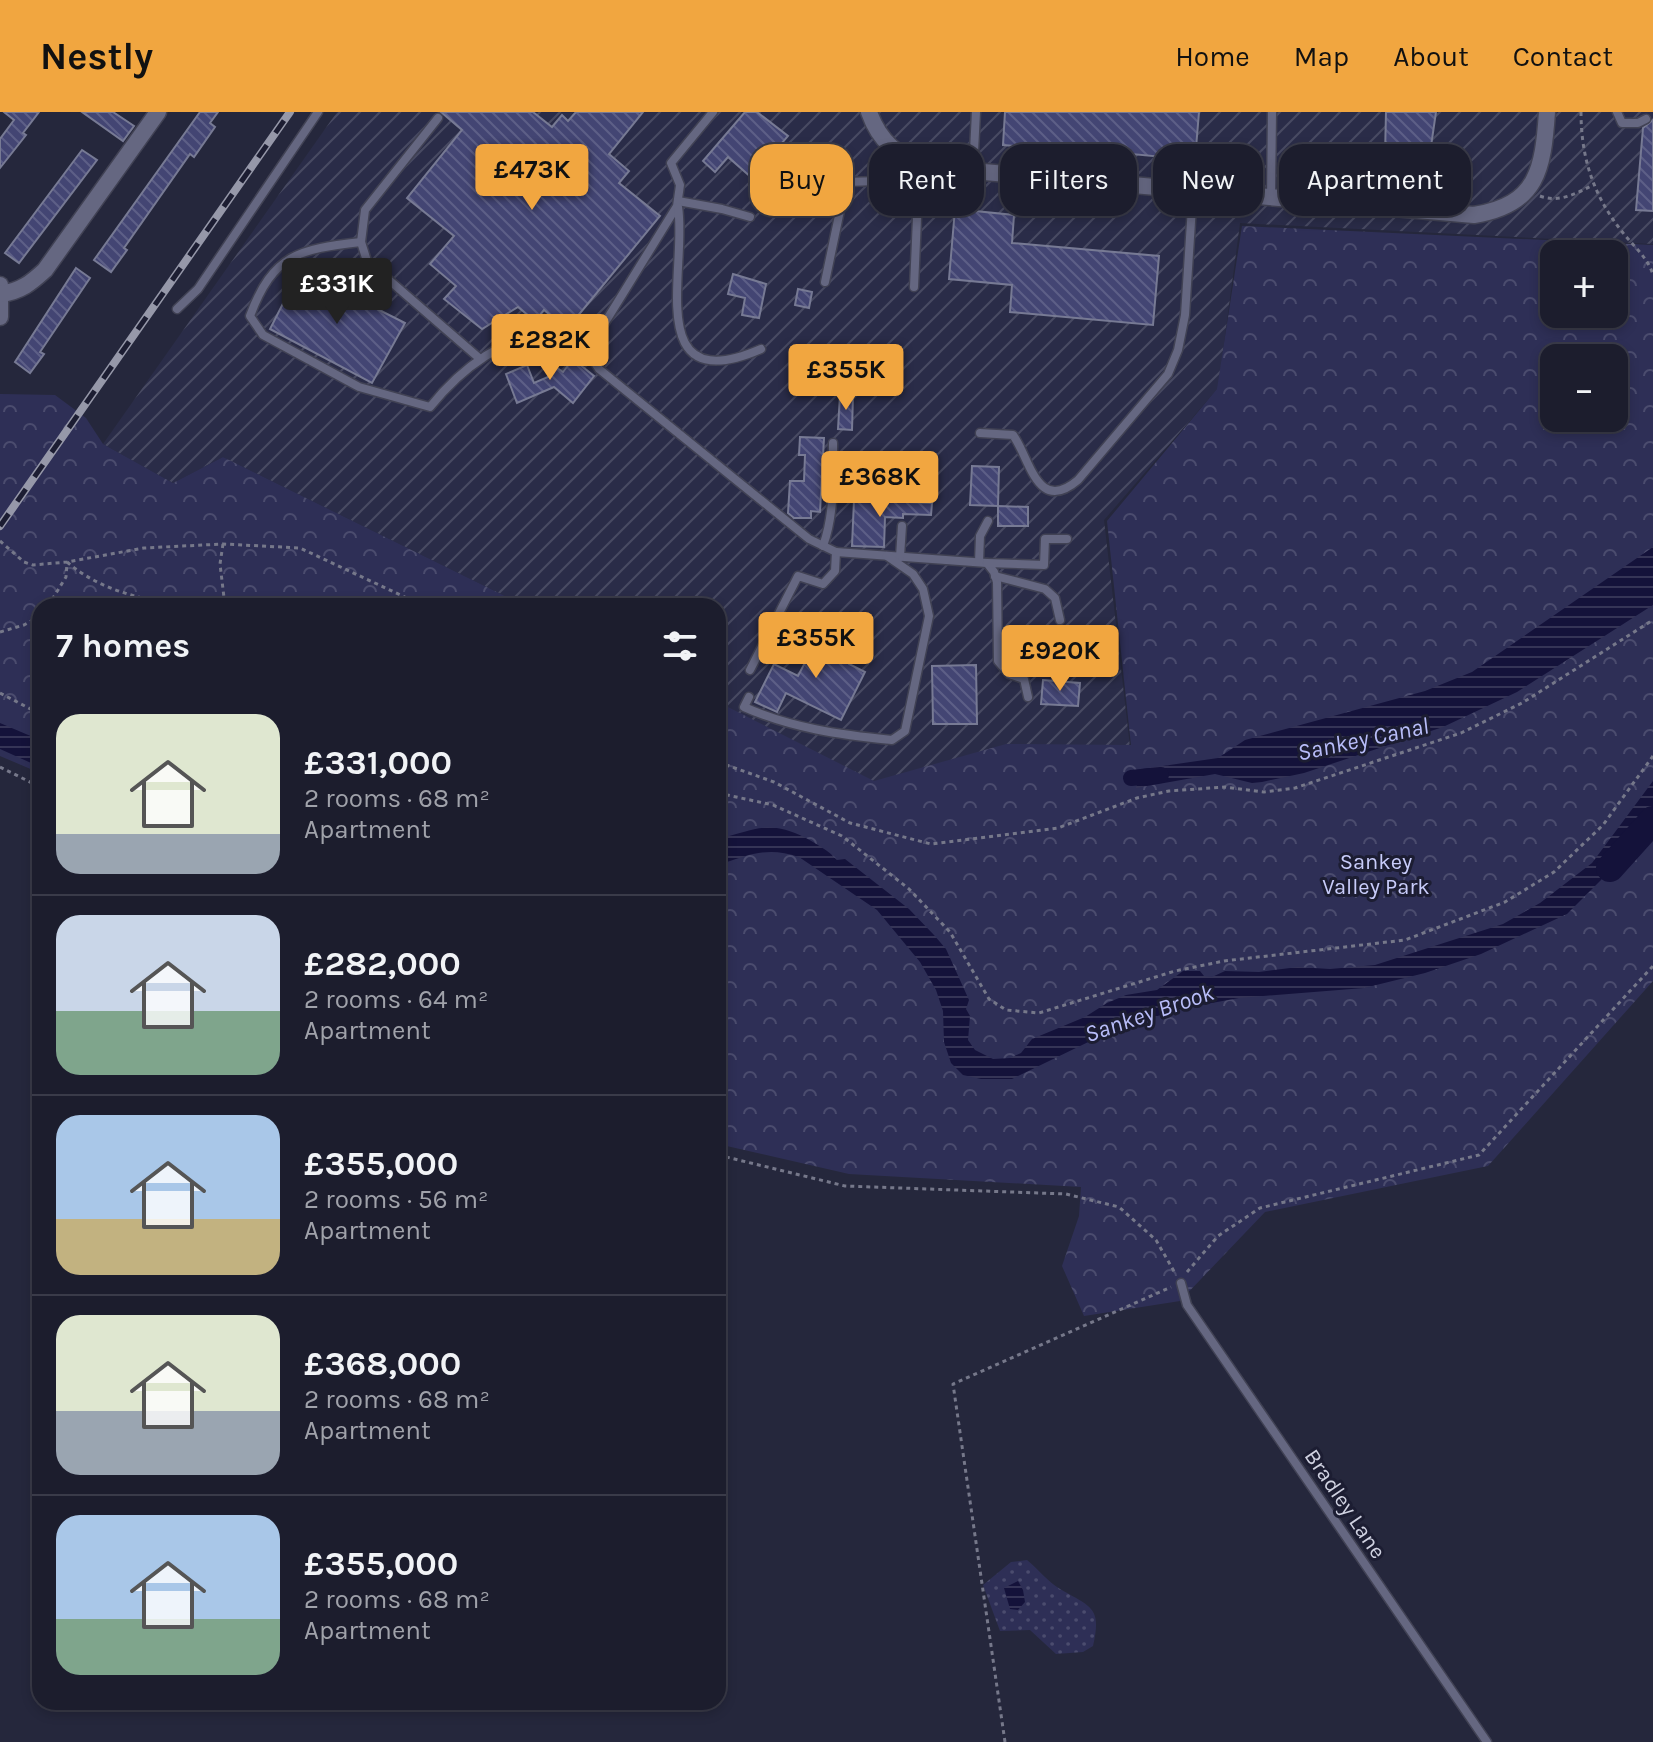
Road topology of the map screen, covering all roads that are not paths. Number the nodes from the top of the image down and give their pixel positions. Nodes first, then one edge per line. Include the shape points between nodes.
1 (158, 112) edge
2 (318, 112) edge
3 (713, 112) edge
4 (869, 112) edge
5 (976, 112) edge
6 (1272, 112) edge
7 (1547, 112) edge
8 (1617, 112) edge
9 (438, 118) dead end
10 (1646, 119) dead end
11 (887, 144) edge
12 (974, 144) edge
13 (984, 173) edge
14 (869, 181) edge
15 (1153, 188) edge
16 (1263, 197) edge
17 (1271, 198) junction
18 (678, 204) junction
19 (916, 216) edge
20 (1191, 216) edge
21 (750, 217) dead end
22 (361, 242) junction
23 (825, 282) dead end
24 (914, 287) dead end
25 (1, 290) edge
26 (177, 309) dead end
27 (0, 317) edge
28 (761, 349) dead end
29 (589, 354) junction
30 (479, 358) junction
31 (980, 433) dead end
32 (833, 443) dead end
33 (988, 521) dead end
34 (902, 526) dead end
35 (1067, 539) dead end
36 (823, 546) junction
37 (836, 552) junction
38 (887, 556) junction
39 (900, 557) junction
40 (983, 563) junction
41 (995, 576) junction
42 (1060, 620) dead end
43 (750, 670) dead end
44 (749, 697) dead end
45 (1028, 697) dead end
46 (1181, 1283) road end
47 (1487, 1742) edge

1 - 25 street via 45,270 15,292
2 - 26 lane via 198,289
3 - 18 lane via 671,163 680,185
4 - 11 street
5 - 12 lane
6 - 17 lane
7 - 17 street via 1544,155 1535,179 1507,206 1474,215
8 - 10 lane via 1622,123
9 - 22 lane via 365,210
13 - 15 street
14 - 23 lane via 846,182
16 - 17 street
18 - 21 lane
18 - 28 lane via 675,296 684,340 693,353 709,360 740,358
18 - 29 lane
19 - 24 lane
20 - 31 lane via 1185,315 1168,374 1078,480 1066,490 1047,488 1036,482 1013,435
22 - 30 lane via 367,261
22 - 30 lane via 319,247 279,264 260,287 250,316 263,335 359,387 430,407
25 - 27 street
29 - 30 lane via 559,337 525,339
29 - 36 lane via 599,369
32 - 36 lane via 833,487
33 - 40 lane via 980,536
34 - 39 lane
35 - 40 lane via 1045,539 1044,565
36 - 37 lane
37 - 38 lane
37 - 43 lane via 835,571 823,584 798,576
38 - 39 lane
38 - 44 lane via 913,574 923,589 929,616 905,731 892,740 777,721 744,707
39 - 40 lane
40 - 41 lane
41 - 42 lane via 1045,589 1055,598
41 - 45 lane via 998,661 1009,674 1024,679
46 - 47 lane, Bradley Lane via 1187,1305

